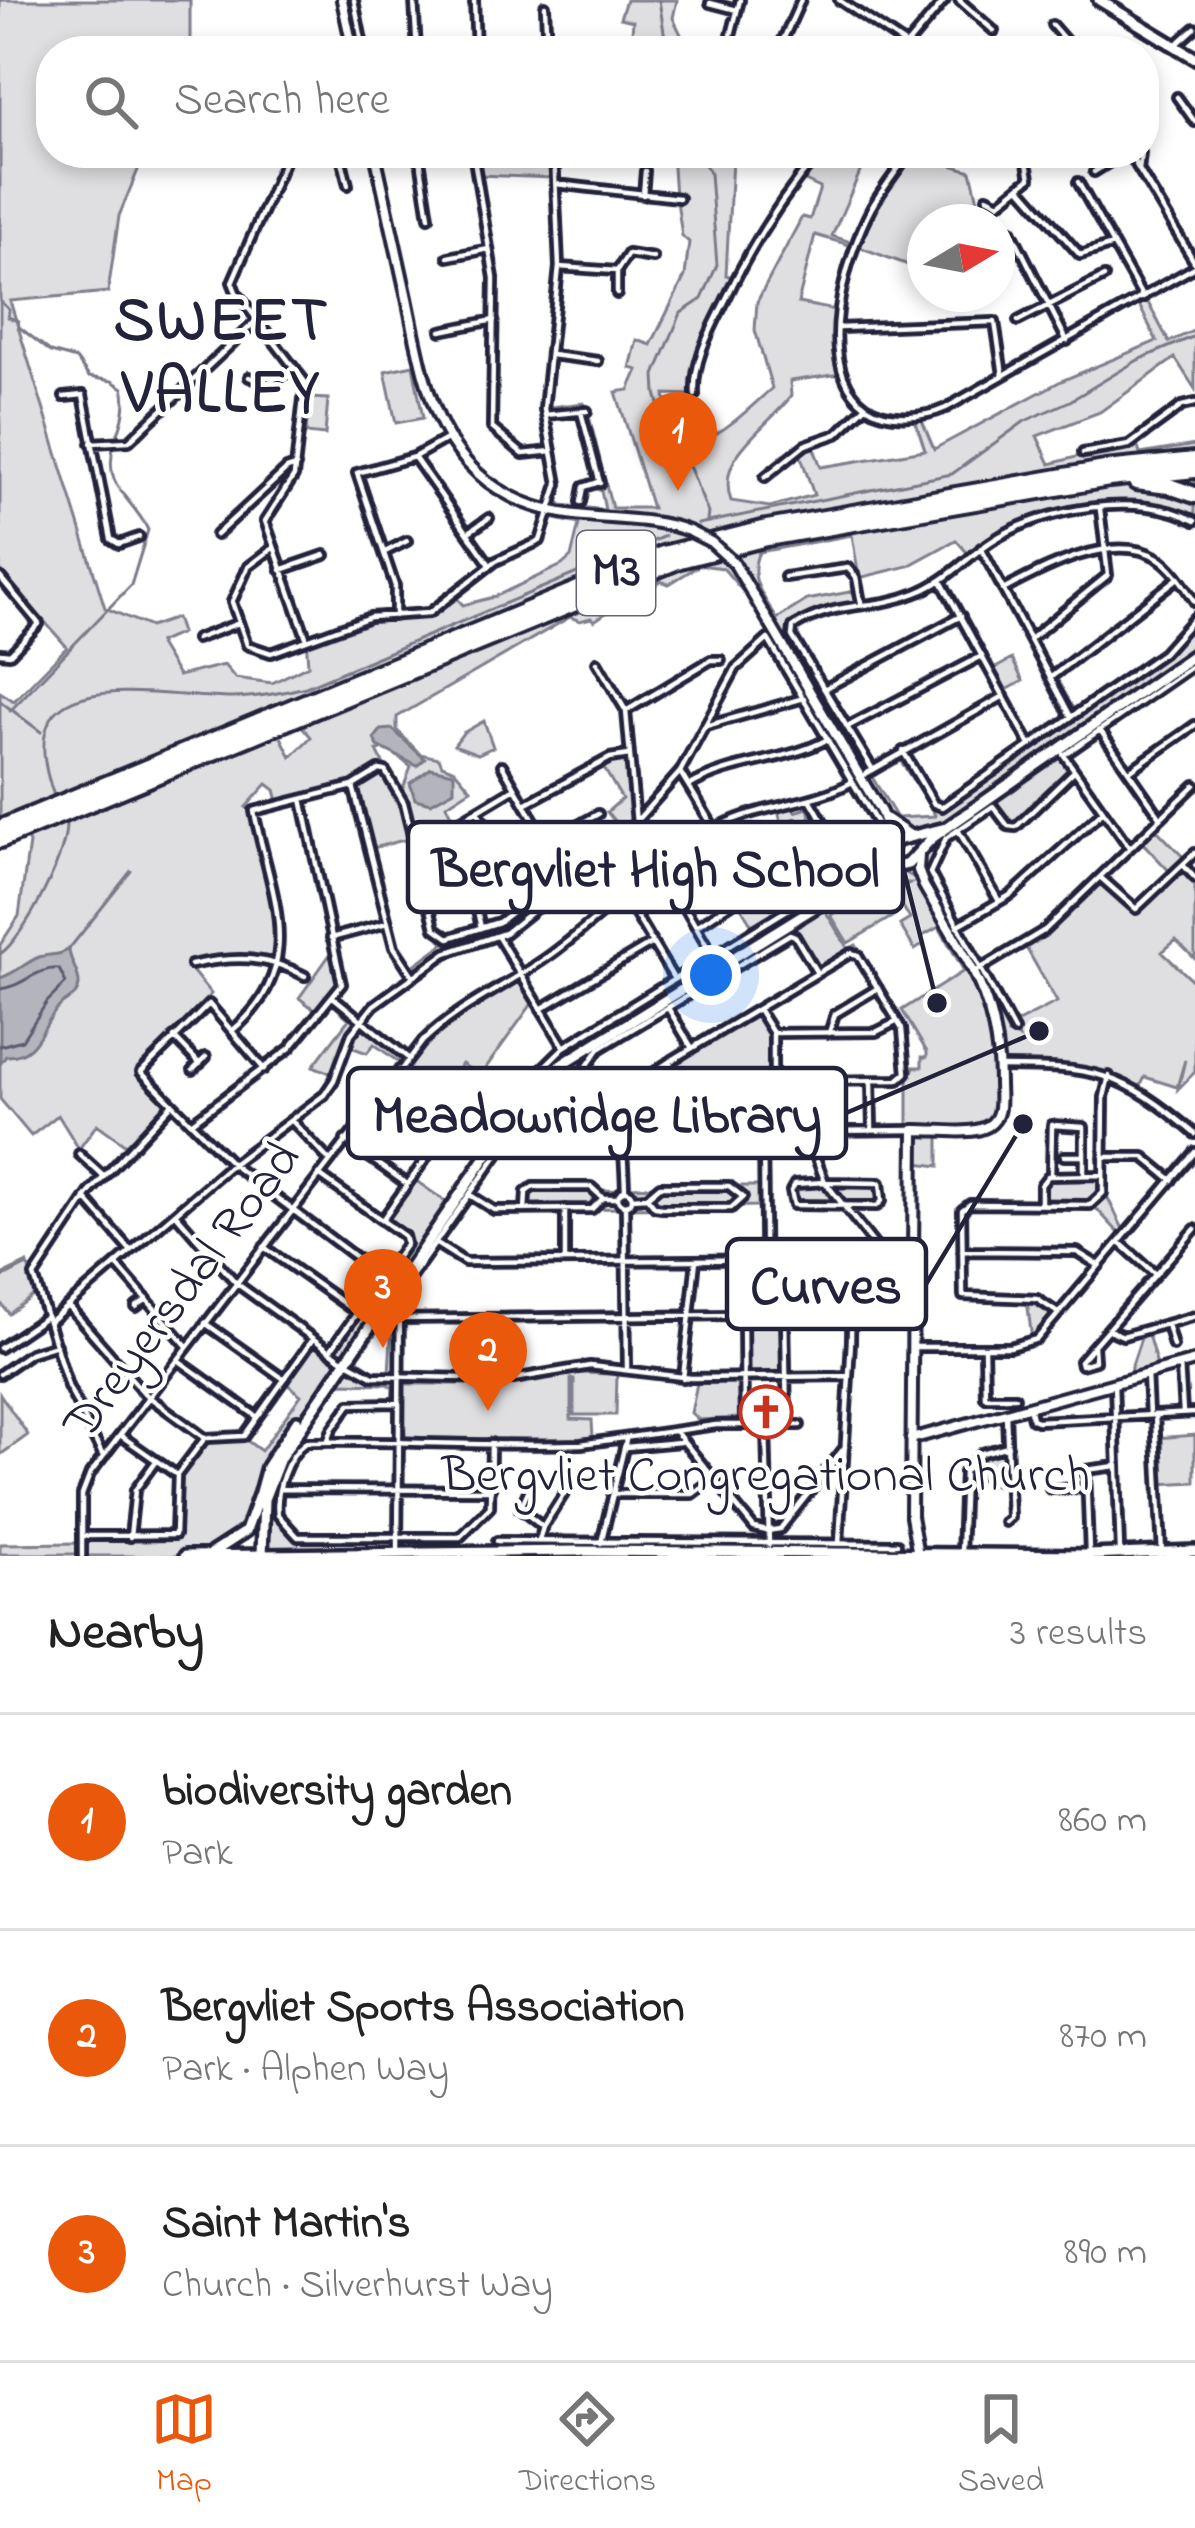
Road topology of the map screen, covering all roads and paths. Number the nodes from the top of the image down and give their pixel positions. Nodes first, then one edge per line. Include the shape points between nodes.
1 (342, 0) edge
2 (353, 0) edge
3 (414, 0) edge
4 (474, 0) edge
5 (740, 0) edge
6 (802, 0) edge
7 (839, 0) edge
8 (945, 0) edge
9 (959, 0) edge
10 (1099, 0) edge
11 (710, 3) edge
12 (545, 6) dead end
13 (737, 10) junction
14 (1052, 26) dead end
15 (1195, 28) edge
16 (994, 31) dead end
17 (349, 36) edge
18 (361, 36) edge
19 (416, 36) edge
20 (475, 36) edge
21 (546, 36) edge
22 (731, 36) edge
23 (785, 36) edge
24 (888, 36) edge
25 (914, 36) edge
26 (1062, 36) edge
27 (1156, 36) edge
28 (1159, 38) edge
29 (1174, 47) junction
30 (1195, 58) edge
31 (1177, 97) dead end
32 (1195, 122) edge
33 (281, 168) edge
34 (344, 168) edge
35 (378, 168) edge
36 (422, 168) edge
37 (476, 168) edge
38 (555, 168) edge
39 (807, 168) edge
40 (899, 168) edge
41 (1028, 168) edge
42 (1101, 168) edge
43 (1139, 170) edge
44 (645, 171) dead end
45 (1094, 172) dead end
46 (1078, 182) dead end
47 (556, 184) junction
48 (348, 185) dead end
49 (1020, 188) junction
50 (643, 195) junction
51 (987, 197) dead end
52 (679, 198) dead end
53 (430, 217) dead end
54 (1015, 238) edge
55 (1112, 242) junction
56 (489, 249) junction
57 (448, 257) dead end
58 (653, 258) dead end
59 (560, 266) junction
60 (1195, 266) edge
61 (617, 271) junction
62 (1104, 277) dead end
63 (617, 294) dead end
64 (1143, 298) junction
65 (1048, 304) junction
66 (257, 320) junction
67 (494, 320) junction
68 (1018, 320) dead end
69 (839, 328) junction
70 (441, 332) dead end
71 (1067, 341) junction
72 (550, 355) junction
73 (598, 361) dead end
74 (296, 369) junction
75 (1003, 376) junction
76 (249, 377) dead end
77 (694, 395) dead end
78 (64, 397) dead end
79 (1195, 403) edge
80 (866, 406) junction
81 (544, 415) junction
82 (448, 438) junction
83 (91, 442) junction
84 (552, 451) junction
85 (1083, 453) dead end
86 (414, 457) junction
87 (1195, 458) edge
88 (296, 466) junction
89 (1195, 470) edge
90 (764, 477) dead end
91 (1017, 495) junction
92 (1195, 495) edge
93 (580, 502) dead end
94 (1100, 508) junction
95 (551, 511) junction
96 (489, 518) dead end
97 (1195, 521) edge
98 (467, 533) junction
99 (216, 536) dead end
100 (139, 537) dead end
101 (406, 541) dead end
102 (273, 548) junction
103 (981, 548) junction
104 (1106, 550) junction
105 (383, 553) junction
106 (325, 555) dead end
107 (490, 565) junction
108 (281, 570) junction
109 (0, 577) edge
110 (785, 577) dead end
111 (1178, 578) junction
112 (941, 580) junction
113 (1004, 590) junction
114 (1195, 602) edge
115 (861, 603) junction
116 (395, 616) junction
117 (961, 616) junction
118 (1195, 617) edge
119 (238, 623) junction
120 (306, 637) junction
121 (196, 639) dead end
122 (1030, 639) junction
123 (0, 652) edge
124 (1195, 654) edge
125 (982, 656) junction
126 (721, 660) dead end
127 (597, 662) dead end
128 (1195, 664) edge
129 (1050, 678) junction
130 (824, 689) junction
131 (1004, 696) junction
132 (804, 698) junction
133 (626, 710) junction
134 (1071, 717) junction
135 (1195, 725) edge
136 (706, 726) junction
137 (847, 727) junction
138 (1100, 730) junction
139 (828, 739) junction
140 (1030, 746) junction
141 (903, 751) junction
142 (1062, 752) junction
143 (629, 755) junction
144 (502, 765) dead end
145 (873, 770) junction
146 (1074, 770) junction
147 (1129, 771) junction
148 (680, 772) junction
149 (856, 779) junction
150 (1195, 785) edge
151 (353, 786) junction
152 (689, 786) junction
153 (515, 788) junction
154 (302, 799) junction
155 (810, 800) junction
156 (71, 804) junction
157 (525, 804) junction
158 (477, 811) junction
159 (1102, 811) junction
160 (52, 812) junction
161 (880, 812) junction
162 (598, 814) dead end
163 (1161, 818) junction
164 (636, 823) junction
165 (0, 828) edge
166 (715, 829) junction
167 (952, 829) junction
168 (911, 835) junction
169 (0, 840) edge
170 (413, 841) junction
171 (696, 841) junction
172 (548, 842) junction
173 (1129, 848) junction
174 (887, 852) junction
175 (920, 852) junction
176 (1195, 854) edge
177 (1183, 865) junction
178 (662, 868) junction
179 (895, 868) junction
180 (857, 874) junction
181 (1100, 877) junction
182 (1195, 878) edge
183 (424, 884) junction
184 (924, 886) junction
185 (625, 897) junction
186 (531, 899) junction
187 (999, 902) junction
188 (537, 908) junction
189 (387, 923) junction
190 (957, 926) junction
191 (696, 927) junction
192 (482, 929) junction
193 (498, 937) junction
194 (331, 938) junction
195 (652, 943) junction
196 (715, 960) junction
197 (274, 962) junction
198 (191, 965) dead end
199 (978, 970) junction
200 (817, 973) junction
201 (520, 974) junction
202 (305, 976) dead end
203 (413, 976) junction
204 (674, 979) junction
205 (878, 988) junction
206 (333, 997) junction
207 (668, 1008) junction
208 (758, 1009) junction
209 (542, 1010) junction
210 (361, 1019) junction
211 (898, 1022) junction
212 (233, 1030) junction
213 (1014, 1031) dead end
214 (773, 1033) junction
215 (830, 1033) junction
216 (174, 1037) junction
217 (564, 1047) junction
218 (692, 1048) junction
219 (206, 1057) dead end
220 (408, 1058) junction
221 (669, 1062) junction
222 (200, 1064) junction
223 (1000, 1066) junction
224 (264, 1069) junction
225 (193, 1070) dead end
226 (399, 1070) junction
227 (1109, 1076) junction
228 (871, 1081) junction
229 (733, 1082) junction
230 (773, 1082) junction
231 (171, 1105) junction
232 (372, 1106) junction
233 (459, 1112) junction
234 (519, 1112) junction
235 (292, 1121) junction
236 (190, 1124) junction
237 (538, 1126) junction
238 (872, 1130) junction
239 (914, 1130) junction
240 (734, 1131) junction
241 (806, 1131) junction
242 (763, 1132) junction
243 (624, 1133) junction
244 (572, 1134) junction
245 (1195, 1134) edge
246 (345, 1140) junction
247 (433, 1148) junction
248 (1195, 1153) edge
249 (80, 1154) dead end
250 (1064, 1156) dead end
251 (1084, 1156) junction
252 (1103, 1157) junction
253 (330, 1161) junction
254 (233, 1166) junction
255 (1084, 1174) junction
256 (1103, 1174) junction
257 (319, 1175) junction
258 (1051, 1175) junction
259 (103, 1177) junction
260 (1172, 1180) junction
261 (826, 1182) junction
262 (407, 1184) junction
263 (625, 1191) junction
264 (470, 1195) junction
265 (646, 1197) junction
266 (85, 1198) junction
267 (603, 1198) junction
268 (618, 1198) junction
269 (632, 1198) junction
270 (625, 1204) junction
271 (1041, 1204) junction
272 (843, 1206) junction
273 (292, 1210) junction
274 (525, 1210) junction
275 (565, 1210) junction
276 (175, 1213) junction
277 (382, 1220) junction
278 (1195, 1228) edge
279 (1119, 1242) junction
280 (435, 1243) junction
281 (264, 1247) junction
282 (131, 1251) junction
283 (962, 1251) junction
284 (851, 1258) junction
285 (885, 1258) junction
286 (913, 1258) junction
287 (696, 1260) junction
288 (764, 1260) junction
289 (566, 1261) junction
290 (626, 1261) junction
291 (116, 1264) junction
292 (1099, 1265) junction
293 (1156, 1274) junction
294 (382, 1277) junction
295 (236, 1283) junction
296 (146, 1299) junction
297 (68, 1306) junction
298 (136, 1307) dead end
299 (357, 1313) junction
300 (1058, 1313) junction
301 (814, 1314) dead end
302 (785, 1315) junction
303 (626, 1316) junction
304 (692, 1316) junction
305 (743, 1316) junction
306 (765, 1316) junction
307 (1195, 1316) edge
308 (479, 1318) junction
309 (48, 1319) junction
310 (398, 1319) junction
311 (205, 1323) junction
312 (1167, 1324) junction
313 (1108, 1328) junction
314 (0, 1333) edge
315 (313, 1339) junction
316 (7, 1343) junction
317 (56, 1345) junction
318 (187, 1346) junction
319 (1094, 1346) dead end
320 (1173, 1346) dead end
321 (912, 1347) junction
322 (0, 1348) edge
323 (984, 1348) junction
324 (330, 1351) junction
325 (178, 1360) junction
326 (342, 1360) junction
327 (1195, 1361) edge
328 (1180, 1365) junction
329 (627, 1368) junction
330 (1147, 1374) junction
331 (0, 1375) edge
332 (849, 1376) junction
333 (744, 1377) junction
334 (787, 1377) junction
335 (398, 1378) junction
336 (683, 1378) junction
337 (284, 1379) junction
338 (479, 1379) junction
339 (1114, 1383) junction
340 (148, 1397) junction
341 (1016, 1397) dead end
342 (398, 1403) junction
343 (1029, 1406) junction
344 (1006, 1413) junction
345 (1195, 1413) edge
346 (1183, 1414) junction
347 (1152, 1415) junction
348 (257, 1417) junction
349 (1115, 1417) junction
350 (787, 1424) junction
351 (744, 1425) junction
352 (766, 1425) junction
353 (800, 1425) dead end
354 (676, 1431) junction
355 (120, 1435) junction
356 (206, 1438) junction
357 (911, 1439) junction
358 (328, 1442) junction
359 (398, 1442) junction
360 (682, 1442) junction
361 (491, 1443) junction
362 (626, 1444) junction
363 (1008, 1446) junction
364 (845, 1447) junction
365 (103, 1456) junction
366 (156, 1461) junction
367 (1116, 1466) junction
368 (1027, 1469) dead end
369 (1009, 1470) junction
370 (177, 1475) junction
371 (576, 1475) dead end
372 (713, 1479) junction
373 (530, 1487) dead end
374 (1086, 1488) junction
375 (280, 1489) junction
376 (260, 1490) junction
377 (397, 1490) junction
378 (490, 1490) junction
379 (1050, 1490) dead end
380 (614, 1494) junction
381 (1005, 1522) dead end
382 (543, 1527) junction
383 (767, 1531) junction
384 (82, 1536) junction
385 (130, 1537) junction
386 (397, 1538) junction
387 (496, 1540) dead end
388 (539, 1541) junction
389 (601, 1543) junction
390 (839, 1544) junction
391 (897, 1544) dead end
392 (767, 1548) junction
393 (828, 1548) junction
394 (577, 1553) edge
395 (633, 1553) edge
396 (1194, 1553) edge
397 (466, 1554) edge
398 (658, 1554) edge
399 (789, 1554) edge
400 (1156, 1554) edge
401 (259, 1555) edge
402 (338, 1555) edge
403 (399, 1555) edge
404 (874, 1555) edge
405 (920, 1555) edge
406 (961, 1555) edge
407 (997, 1555) edge
408 (1120, 1555) edge
409 (82, 1556) edge
410 (185, 1556) edge
411 (196, 1556) edge
412 (1045, 1556) edge
413 (1094, 1556) edge

1 - 17 street
2 - 18 street
3 - 19 street
4 - 20 street
5 - 13 street
6 - 23 street
7 - 24 street
8 - 25 street
9 - 16 street
10 - 27 main road
11 - 13 street
12 - 21 street
13 - 22 street
14 - 26 street
15 - 29 street
28 - 29 main road
29 - 30 main road
31 - 32 street
33 - 66 street via 232,278
34 - 48 street
35 - 82 street via 426,389
36 - 53 street
37 - 56 street
38 - 47 street
39 - 77 street via 742,263 706,339
40 - 69 street via 866,220 844,282
41 - 49 street
42 - 45 street
43 - 60 street
44 - 50 street
46 - 55 street
47 - 50 street
47 - 59 street
49 - 51 street via 999,203
49 - 55 street via 1080,255
50 - 52 street
54 - 65 street
55 - 64 street
56 - 57 street
56 - 67 street
58 - 61 street via 628,254
59 - 61 street
59 - 72 street
60 - 64 street
61 - 63 street
62 - 65 street
64 - 71 street
65 - 68 street
65 - 71 street
66 - 74 street
66 - 83 street via 129,440
67 - 70 street
67 - 84 street via 493,431 523,454
69 - 75 street via 995,322
69 - 80 street via 842,374
71 - 75 street
72 - 73 street
72 - 81 street
74 - 76 street via 266,383
74 - 88 street via 305,386
75 - 80 street via 923,416
78 - 83 street via 83,395
79 - 85 street via 1129,445
80 - 90 street
81 - 84 street
81 - 93 street via 584,411 599,483 584,487
82 - 86 street
82 - 95 street via 492,485
83 - 100 street via 111,539
84 - 95 street via 558,484
86 - 98 street
86 - 105 street via 357,473
87 - 156 highway, M3 via 680,549
88 - 99 street
88 - 102 street via 266,517
89 - 91 highway, M3
91 - 92 highway via 1132,482
91 - 156 highway, M3 via 680,560
94 - 97 street via 1147,506
94 - 103 street via 1034,521
94 - 104 street
95 - 107 street via 538,543
95 - 149 street, bridge via 667,524 711,542 734,563
96 - 98 street
98 - 107 street
101 - 105 street
102 - 108 street
102 - 119 street via 248,567 234,592
103 - 112 street
103 - 113 street
104 - 111 street via 1143,551
104 - 113 street
104 - 122 street via 1105,580
105 - 116 street
106 - 108 street
107 - 116 street via 434,610
108 - 120 street
109 - 123 street via 39,623 10,654
110 - 115 street via 848,568
111 - 114 street
111 - 129 street
112 - 115 street via 902,598
112 - 117 street
113 - 122 street
115 - 130 street via 818,613 791,631
116 - 120 street
117 - 125 street
117 - 130 street
118 - 134 street via 1162,653
119 - 120 street via 247,645 268,653
119 - 121 street
122 - 129 street
124 - 142 main road
125 - 131 street
125 - 137 street
126 - 133 street
127 - 133 street
128 - 138 street
129 - 134 street
130 - 137 street
131 - 140 street
131 - 141 street, Dreyersdal Road
132 - 136 street
132 - 136 street via 771,641 762,640 736,668
132 - 139 street
133 - 143 street
134 - 140 street
135 - 147 street
136 - 148 street
137 - 145 street
138 - 142 street
138 - 147 street
139 - 149 street
139 - 152 street
140 - 141 street via 939,808
141 - 145 street, Dreyersdal Road
142 - 146 street
142 - 167 main road
143 - 157 street
143 - 164 street
144 - 153 street
145 - 149 street, Dreyersdal Road
146 - 159 street
146 - 167 street via 1018,826 1008,826 993,806
147 - 163 street
148 - 152 street
148 - 164 street
149 - 155 street, Dreyersdal Road
149 - 161 street
149 - 180 street via 878,832
150 - 163 street
151 - 154 street
151 - 170 street via 386,772
151 - 189 street
152 - 166 street
153 - 157 street
153 - 158 street
154 - 194 street
154 - 197 street via 253,812 281,923
155 - 166 street, Dreyersdal Road
155 - 180 street
156 - 160 highway, M3
157 - 172 street
158 - 170 street
158 - 186 street
159 - 173 street
159 - 187 street
160 - 165 highway, M3
160 - 169 highway, M3
161 - 168 street
161 - 174 street
162 - 172 street
163 - 173 street
164 - 178 street
164 - 188 street
166 - 171 street, Dreyersdal Road
167 - 168 main road
167 - 175 main road
167 - 187 street
167 - 190 street via 930,878
168 - 174 main road
168 - 175 main road
170 - 183 street
171 - 178 street, Dreyersdal Road
171 - 191 street via 732,903
172 - 186 street via 564,872
173 - 181 street
174 - 179 main road
174 - 180 main road
175 - 179 main road
175 - 184 street
176 - 177 street
177 - 181 street via 1136,909
177 - 182 street
178 - 185 street, Dreyersdal Road
178 - 191 street
179 - 180 main road
179 - 184 street
180 - 196 main road
181 - 199 street via 1043,932
183 - 192 street via 463,876
183 - 192 street via 442,938
184 - 199 street
185 - 195 street
185 - 201 street, Dreyersdal Road
186 - 188 street
186 - 192 street
187 - 190 street
188 - 193 street
189 - 194 street
189 - 203 street
190 - 199 street
191 - 196 street
193 - 201 street
193 - 203 street via 451,951
194 - 206 street via 342,980
195 - 204 street
195 - 209 street
196 - 204 street
196 - 234 main road via 567,1059
197 - 198 street via 233,957
197 - 202 street
197 - 212 street via 260,1004
199 - 213 street
199 - 223 street
200 - 205 street via 856,953
200 - 207 street via 793,934
200 - 208 street
201 - 209 street
201 - 220 street, Dreyersdal Road via 446,1020
203 - 210 street
204 - 217 street
205 - 211 street
205 - 215 street via 832,1016
206 - 210 street
206 - 224 street
207 - 218 street
207 - 244 street via 584,1066 572,1094
208 - 214 street
208 - 218 street
209 - 217 street
210 - 220 street
210 - 235 street via 331,1087
211 - 215 street via 876,1032
211 - 228 street via 905,1076
212 - 216 street via 209,1004
212 - 224 street
214 - 215 street
214 - 230 street
216 - 222 street
216 - 231 street via 141,1071
217 - 233 street via 512,1097 483,1082
218 - 221 street
219 - 222 street
220 - 226 street, Dreyersdal Road
221 - 229 street via 684,1082
221 - 243 street via 630,1093
222 - 225 street
223 - 227 street
223 - 239 street via 991,1124
224 - 236 street
226 - 232 street, Dreyersdal Road
226 - 233 street
227 - 245 street
227 - 252 street
228 - 230 street
228 - 238 street
229 - 230 street
229 - 240 street
231 - 236 street
231 - 259 street
232 - 246 street, Dreyersdal Road
232 - 247 street
233 - 247 street
234 - 237 street
234 - 326 main road
235 - 253 street
235 - 254 street
236 - 254 street
237 - 244 street
237 - 264 street via 510,1137
238 - 239 street
238 - 241 street
239 - 286 street
240 - 242 street
240 - 243 street
241 - 242 street
241 - 261 street
242 - 288 street
243 - 244 street
243 - 263 street
246 - 253 street, Dreyersdal Road
246 - 262 street
247 - 262 street
248 - 260 street
249 - 259 street
250 - 251 street
251 - 255 street
251 - 258 street via 1083,1126 1051,1126
252 - 256 street
252 - 260 street via 1144,1157
253 - 257 street, Dreyersdal Road
254 - 273 street
254 - 276 street
255 - 256 street
255 - 258 street
256 - 271 street via 1103,1192 1090,1205
257 - 273 street, Dreyersdal Road
257 - 277 street
258 - 271 street via 1041,1185
259 - 266 street
260 - 279 street
261 - 272 street
261 - 272 street via 795,1184 794,1205
261 - 272 street via 881,1185 880,1204
262 - 277 street
263 - 268 street
263 - 269 street
264 - 274 street via 490,1209
264 - 280 street
265 - 265 street via 660,1186 732,1186 742,1197 731,1208 662,1208
265 - 269 street
266 - 282 street
266 - 309 street via 34,1276
267 - 268 street
267 - 274 street via 591,1187 530,1188
267 - 275 street via 592,1209
268 - 270 street
269 - 270 street
270 - 290 street
271 - 283 street via 964,1206
272 - 285 street
273 - 281 street, Dreyersdal Road
273 - 294 street
274 - 275 street
275 - 289 street
276 - 282 street
276 - 295 street
277 - 294 street via 406,1241
278 - 293 street
279 - 292 street
279 - 293 street
280 - 289 street via 465,1262
280 - 310 street via 400,1293
281 - 295 street, Dreyersdal Road
281 - 299 street
282 - 291 street
283 - 292 street via 1077,1252
283 - 300 street via 964,1297 1034,1298
284 - 285 street
284 - 288 street
284 - 332 street
285 - 286 street
286 - 321 street
287 - 288 street
287 - 290 street
287 - 304 street
288 - 306 street
289 - 290 street
290 - 303 street
291 - 296 street
291 - 297 street
292 - 300 street
293 - 313 street
294 - 299 street
295 - 311 street, Dreyersdal Road
295 - 315 street
296 - 298 street
296 - 318 street
297 - 309 street
297 - 340 street
299 - 324 street
300 - 323 street via 1026,1345
301 - 302 street
302 - 306 street
302 - 334 street
303 - 304 street
303 - 308 street
303 - 329 street
304 - 305 street
304 - 336 street
305 - 306 street
305 - 333 street
307 - 312 street
308 - 310 street
308 - 338 street
309 - 316 street
309 - 317 street
310 - 335 street
311 - 318 street, Dreyersdal Road
311 - 337 street
312 - 313 street via 1119,1336
312 - 320 street
313 - 319 street
314 - 316 street
315 - 324 street
315 - 337 street
316 - 322 street
317 - 331 street
317 - 365 street
318 - 325 street, Dreyersdal Road
321 - 323 street
321 - 357 street
323 - 341 street via 985,1397
324 - 326 street
325 - 340 street, Dreyersdal Road
325 - 348 street
326 - 335 street
326 - 376 main road via 272,1459
326 - 401 main road via 273,1471
327 - 328 street
328 - 330 street
328 - 346 street
329 - 336 street
329 - 338 street
330 - 339 street
330 - 347 street
332 - 334 street
332 - 364 street
333 - 334 street
333 - 336 street
333 - 351 street
334 - 350 street
335 - 338 street
335 - 342 street
337 - 348 street
339 - 343 street
339 - 349 street
340 - 355 street, Dreyersdal Road
340 - 356 street
342 - 358 street via 348,1405
342 - 359 street
343 - 344 street
343 - 349 street via 1035,1421
344 - 357 street
344 - 363 street
345 - 346 street
346 - 347 street
347 - 349 street
347 - 400 street
348 - 356 street via 242,1437
349 - 367 street
350 - 352 street
350 - 353 street
351 - 352 street
351 - 354 street
352 - 383 street
354 - 360 street
354 - 362 street
355 - 365 street, Dreyersdal Road
355 - 366 street
356 - 370 street
357 - 405 street
358 - 359 street
358 - 375 street via 305,1442
359 - 361 street
359 - 377 street
360 - 362 street
360 - 372 street
361 - 362 street
361 - 378 street
362 - 380 street
363 - 369 street
363 - 406 street via 978,1456 962,1477
364 - 383 street via 780,1529
364 - 390 street
365 - 384 street, Dreyersdal Road via 83,1489
366 - 370 street
366 - 385 street via 135,1490
367 - 374 street via 1088,1467
367 - 408 street
368 - 369 street
369 - 381 street
370 - 385 street via 175,1535
371 - 382 street
372 - 380 street via 693,1494
372 - 383 street via 755,1529
373 - 382 street via 520,1509
374 - 379 street
374 - 413 street
375 - 377 street
375 - 386 street via 278,1515 295,1536
376 - 401 main road
376 - 411 main road via 243,1534
377 - 378 street
377 - 386 street
378 - 386 street via 489,1509 457,1538
380 - 389 street
382 - 388 street
383 - 392 street
384 - 385 street
384 - 409 street, Dreyersdal Road
386 - 403 street
387 - 388 street
388 - 389 street
389 - 392 street
390 - 391 street
390 - 393 street
392 - 393 street
392 - 398 main road
392 - 399 main road
393 - 399 main road
393 - 404 main road
394 - 395 main road
394 - 397 main road
395 - 398 main road
396 - 400 main road
397 - 403 main road
400 - 408 main road
401 - 402 main road
401 - 411 main road
402 - 403 main road
404 - 405 main road
405 - 406 main road
406 - 407 main road
407 - 412 main road
408 - 413 main road
410 - 411 main road
412 - 413 main road

